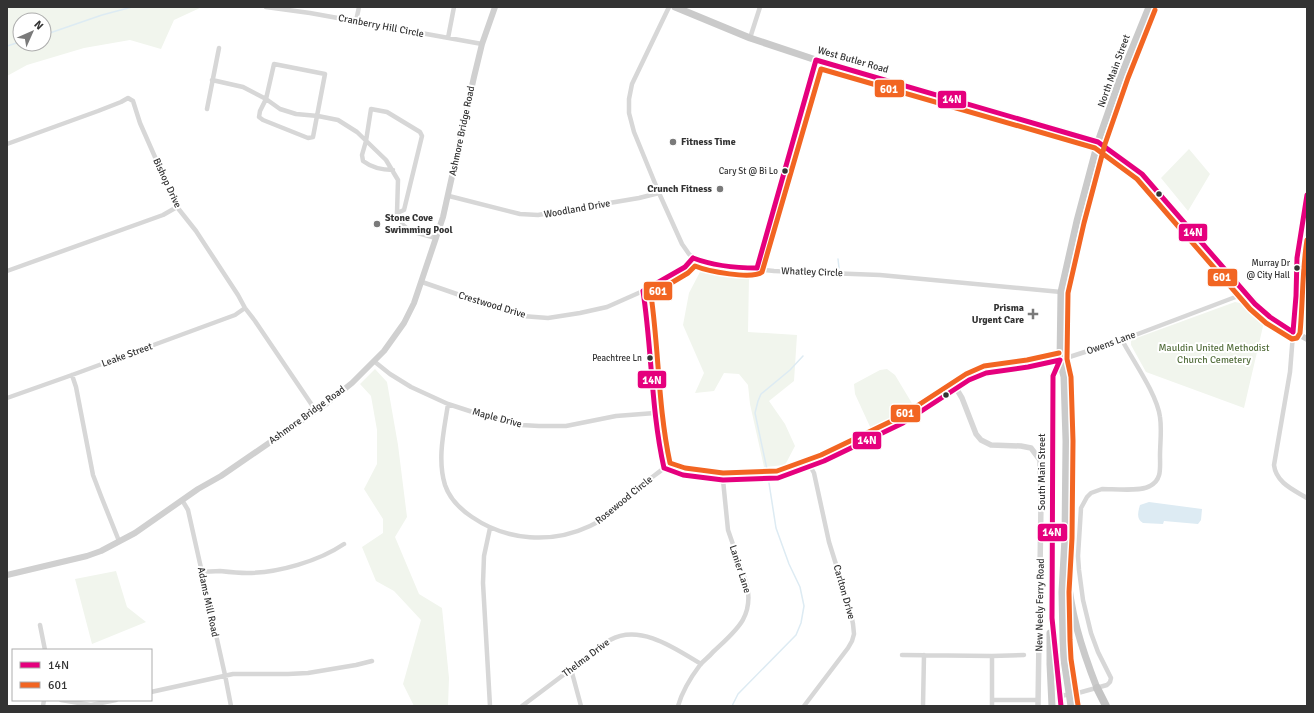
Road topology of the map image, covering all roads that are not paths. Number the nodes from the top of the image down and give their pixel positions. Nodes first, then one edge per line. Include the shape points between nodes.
1 (266, 7) edge
2 (311, 7) edge
3 (359, 7) edge
4 (454, 7) edge
5 (495, 7) edge
6 (669, 7) edge
7 (675, 7) edge
8 (760, 7) edge
9 (1149, 7) edge
10 (310, 13) junction
11 (356, 21) junction
12 (448, 38) junction
13 (750, 38) junction
14 (482, 44) junction
15 (219, 48) dead end
16 (816, 60) junction
17 (212, 80) junction
18 (266, 99) junction
19 (207, 109) dead end
20 (318, 116) junction
21 (366, 141) junction
22 (1098, 142) junction
23 (7, 144) edge
24 (393, 170) junction
25 (659, 193) junction
26 (1307, 195) edge
27 (448, 196) junction
28 (177, 207) junction
29 (397, 213) junction
30 (436, 238) junction
31 (693, 258) junction
32 (757, 268) junction
33 (7, 271) edge
34 (422, 282) junction
35 (643, 291) junction
36 (1062, 292) junction
37 (1246, 292) junction
38 (245, 308) junction
39 (1294, 332) junction
40 (1122, 340) junction
41 (1307, 340) edge
42 (1060, 360) junction
43 (375, 362) junction
44 (72, 375) junction
45 (956, 388) junction
46 (7, 398) edge
47 (448, 404) junction
48 (316, 410) junction
49 (655, 413) junction
50 (810, 466) junction
51 (664, 468) junction
52 (723, 480) junction
53 (1307, 498) edge
54 (182, 500) junction
55 (490, 528) junction
56 (1065, 538) junction
57 (119, 541) junction
58 (344, 544) dead end
59 (201, 572) junction
60 (7, 575) edge
61 (1052, 618) junction
62 (40, 625) dead end
63 (45, 649) edge
64 (902, 655) dead end
65 (924, 655) junction
66 (992, 656) junction
67 (1024, 656) dead end
68 (372, 661) dead end
69 (700, 664) junction
70 (571, 669) junction
71 (225, 675) junction
72 (1097, 688) junction
73 (152, 692) edge
74 (1069, 695) junction
75 (1060, 696) junction
76 (992, 700) junction
77 (67, 701) edge
78 (1038, 703) edge
79 (111, 704) edge
80 (231, 706) edge
81 (490, 706) edge
82 (522, 706) edge
83 (581, 706) edge
84 (678, 706) edge
85 (804, 706) edge
86 (922, 706) edge
87 (992, 706) edge
88 (1052, 706) edge
89 (1061, 706) edge
90 (1071, 706) edge
91 (1106, 706) edge

1 - 10 street, Cranberry Hill Circle
2 - 10 street
3 - 11 street
4 - 12 street
5 - 14 main road, Ashmore Bridge Road
6 - 25 street via 634,79 629,99 629,113 634,132
7 - 13 main road, West Butler Road
8 - 13 street
9 - 22 main road, North Main Street
10 - 11 street, Cranberry Hill Circle
11 - 12 street, Cranberry Hill Circle
12 - 14 street, Cranberry Hill Circle
13 - 16 main road, West Butler Road
14 - 27 main road, Ashmore Bridge Road
15 - 17 street
16 - 22 main road, West Butler Road
16 - 32 street
17 - 18 street via 243,87
17 - 19 street
18 - 20 street via 280,110
18 - 20 street via 259,117 308,138 313,138
18 - 20 street via 274,64 325,74
20 - 21 street via 338,120
21 - 24 street
21 - 24 street via 363,161 386,170
21 - 29 street via 371,109 387,112 420,132 422,136 404,210
22 - 36 main road, South Main Street
22 - 37 main road via 1142,174
23 - 28 street, Bishop Drive via 131,99
24 - 29 street via 398,180
25 - 27 street, Woodland Drive via 538,215 520,214
25 - 31 street via 682,244
26 - 39 street via 1297,258
27 - 30 main road, Ashmore Bridge Road
28 - 33 street via 163,215
28 - 38 street, Bishop Drive via 196,231
29 - 30 street via 403,226 410,231
30 - 34 main road, Ashmore Bridge Road
31 - 32 street, Whatley Circle via 715,265
31 - 35 street, Crestwood Drive via 685,267
32 - 36 street, Whatley Circle via 774,271 895,276
34 - 35 street, Crestwood Drive via 506,311 537,318 607,307
34 - 43 main road, Ashmore Bridge Road via 404,323
35 - 49 street
36 - 42 main road, South Main Street
37 - 39 main road via 1270,317
37 - 40 street, Owens Lane
38 - 44 street, Leake Street via 235,315
38 - 48 street, Bishop Drive
39 - 41 main road
39 - 53 street via 1290,374 1274,466 1283,482
40 - 42 street, Owens Lane
40 - 72 street via 1152,393 1158,409 1160,470 1158,478 1148,487 1096,490 1087,497 1081,508 1078,556 1083,600 1094,643 1111,678 1107,685
42 - 45 street, Owens Lane via 982,374
42 - 56 main road, South Main Street via 1064,377
42 - 61 main road, South Main Street via 1053,376
43 - 47 street, Maple Drive via 411,388
43 - 48 main road, Ashmore Bridge Road via 339,394
44 - 46 street, Leake Street
44 - 57 street via 93,475
45 - 50 street, Owens Lane via 903,423
45 - 78 street, New Neely Ferry Road via 981,440 991,446 1031,448 1040,460
47 - 49 street, Maple Drive via 503,421 539,426 566,426 616,416
47 - 55 street, Rosewood Circle via 441,456 446,486 458,506
48 - 54 main road, Ashmore Bridge Road
49 - 51 street via 659,450
50 - 52 street, Owens Lane via 778,478
50 - 85 street, Carlton Drive via 814,473 829,542 850,609 854,634 848,648
51 - 52 street, Owens Lane via 689,476
51 - 55 street, Rosewood Circle via 606,516 581,530 561,536 538,538
52 - 69 street, Lanier Lane via 728,530 747,585 749,607 740,625
54 - 57 main road, Ashmore Bridge Road via 135,533
54 - 59 street, Adams Mill Road via 188,510
55 - 81 street via 484,556 483,583
56 - 72 main road via 1069,587 1078,636
56 - 74 main road, South Main Street via 1063,640
57 - 60 main road, Ashmore Bridge Road via 87,556
58 - 59 street via 297,565 275,570 246,573
59 - 71 street, Adams Mill Road
61 - 75 main road, South Main Street
61 - 88 main road
62 - 63 street
64 - 65 street
65 - 66 street
65 - 86 street
66 - 67 street
66 - 76 street
68 - 71 street via 308,673
69 - 70 street, Thelma Drive via 660,641 626,635 610,640
69 - 84 street, Lanier Lane
70 - 82 street, Thelma Drive
70 - 83 street
71 - 73 street
71 - 80 street, Adams Mill Road
72 - 74 street
72 - 91 highway
74 - 75 street
74 - 90 main road, South Main Street
75 - 89 main road, South Main Street
76 - 78 street
76 - 87 street
77 - 79 street via 91,705

